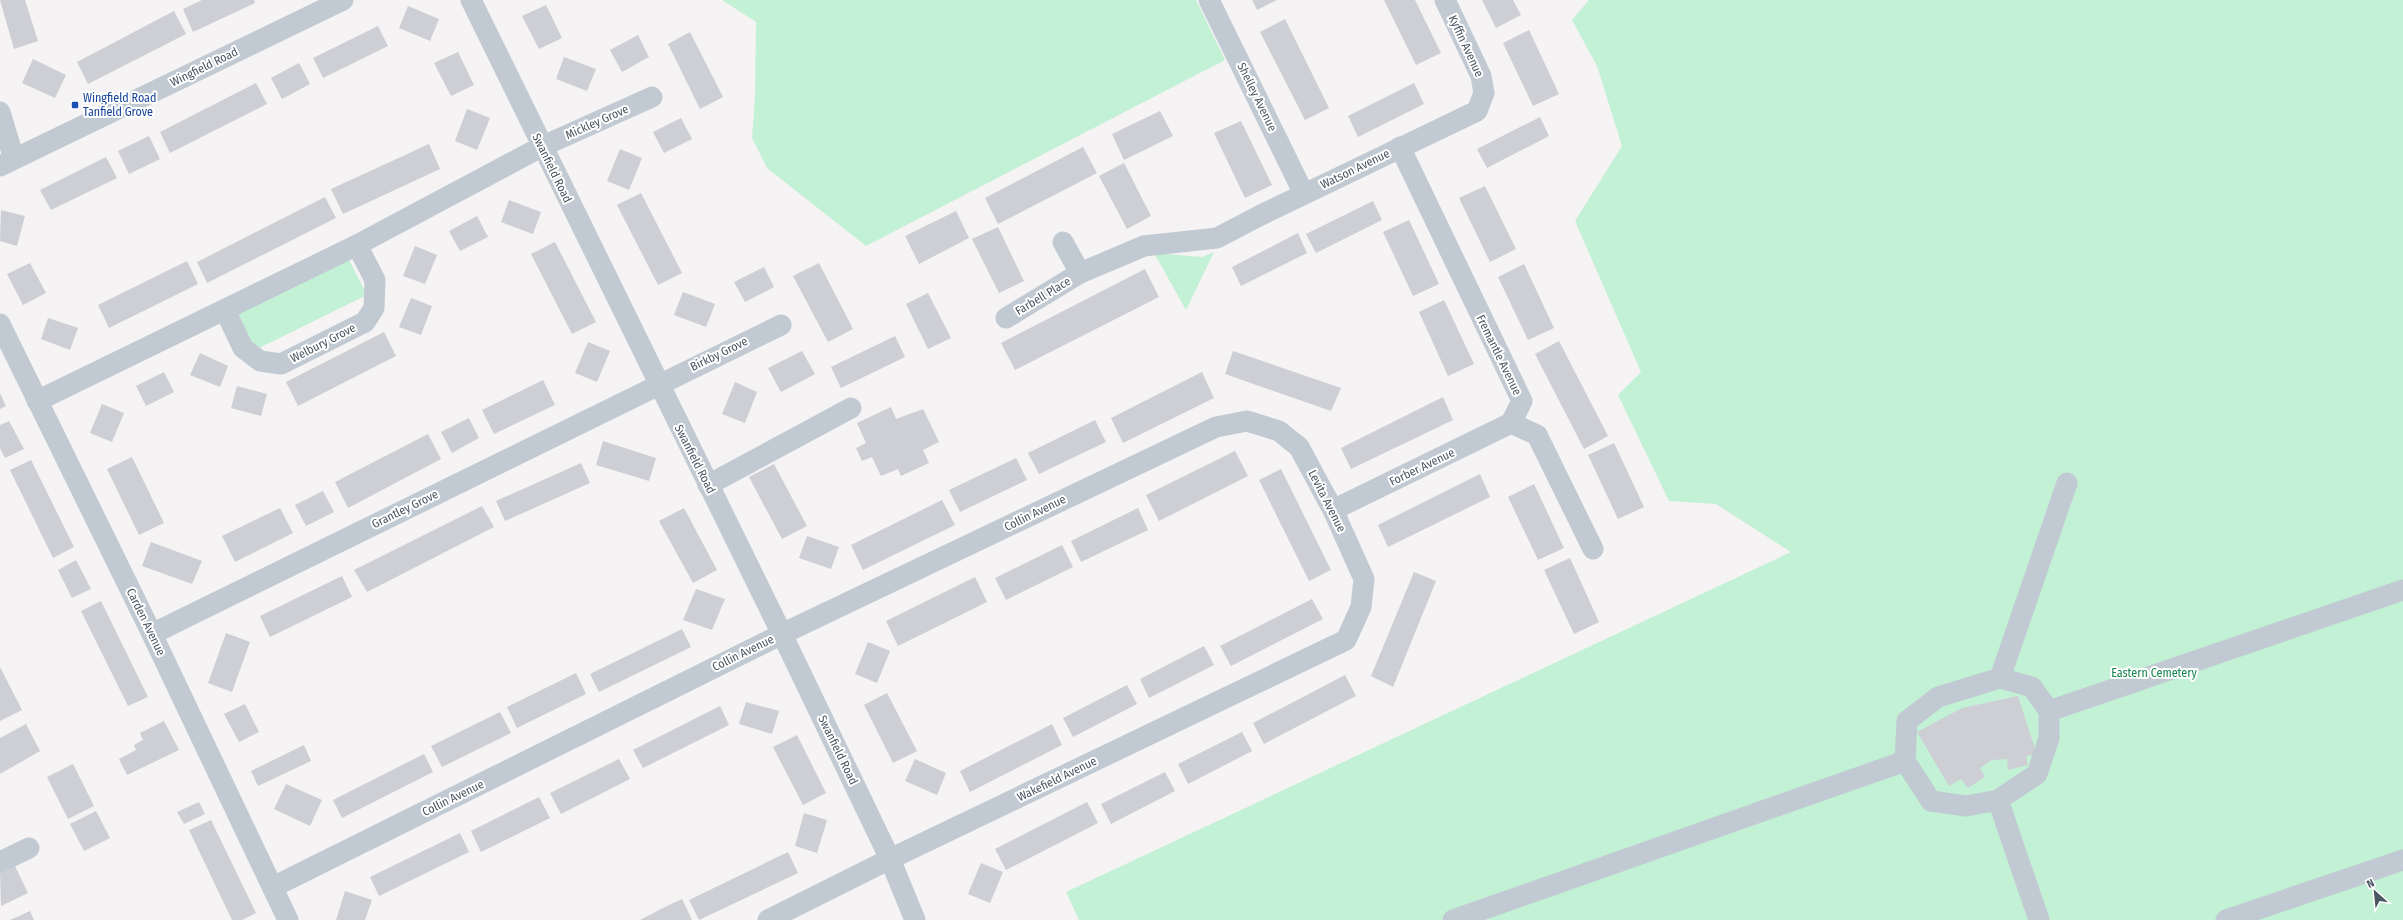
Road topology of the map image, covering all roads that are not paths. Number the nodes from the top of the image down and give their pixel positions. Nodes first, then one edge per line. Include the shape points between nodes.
1 (344, 0) edge
2 (471, 0) edge
3 (1210, 0) edge
4 (1445, 0) edge
5 (1484, 93) joint
6 (652, 97) dead end
7 (0, 112) edge
8 (541, 147) junction
9 (1400, 147) junction
10 (7, 162) edge
11 (1304, 194) junction
12 (1217, 238) joint
13 (1064, 242) dead end
14 (357, 244) junction
15 (1080, 273) junction
16 (225, 310) junction
17 (1006, 318) dead end
18 (0, 324) edge
19 (781, 325) dead end
20 (658, 384) junction
21 (37, 401) junction
22 (851, 408) dead end
23 (1511, 423) junction
24 (1216, 427) joint
25 (2067, 483) dead end
26 (708, 485) junction
27 (1333, 510) junction
28 (1593, 549) dead end
29 (2403, 590) edge
30 (152, 634) junction
31 (782, 634) junction
32 (1346, 640) joint
33 (2000, 678) junction
34 (2049, 711) junction
35 (1905, 761) junction
36 (1998, 800) junction
37 (29, 848) dead end
38 (890, 859) junction
39 (2403, 860) edge
40 (0, 862) edge
41 (273, 887) junction
42 (288, 920) edge
43 (768, 920) edge
44 (915, 920) edge
45 (1453, 920) edge
46 (2039, 920) edge
47 (2226, 920) edge

1 - 10 street, Wingfield Road
2 - 8 street, Swanfield Road
3 - 11 street, Shelley Avenue
4 - 5 street, Kyffin Avenue via 1481,76
5 - 9 street, Watson Avenue via 1477,111
6 - 8 street, Mickley Grove
7 - 10 street
8 - 14 street
8 - 20 street, Swanfield Road
9 - 11 street, Watson Avenue
9 - 23 street, Fremantle Avenue via 1522,401
11 - 12 street, Watson Avenue
12 - 15 street, Farbell Place via 1144,246
13 - 15 street, Farbell Place
14 - 16 street
14 - 16 street, Welbury Grove via 375,280 374,308 366,322 280,364 260,361 243,348
15 - 17 street, Farbell Place
16 - 21 street
18 - 21 street, Carden Avenue
19 - 20 street, Birkby Grove
20 - 26 street, Swanfield Road
20 - 30 street, Grantley Grove
21 - 30 street, Carden Avenue
22 - 26 street
23 - 27 street, Forber Avenue
23 - 28 street via 1537,435
24 - 27 street, Levita Avenue via 1247,421 1279,431 1299,447
24 - 31 street, Collin Avenue
25 - 33 street
26 - 31 street, Swanfield Road
27 - 32 street, Levita Avenue via 1364,579 1361,607
29 - 34 street
30 - 41 street, Carden Avenue
31 - 38 street, Swanfield Road
31 - 41 street, Collin Avenue
32 - 38 street, Wakefield Avenue
33 - 34 street via 2032,687
33 - 35 street via 1938,697 1907,721
34 - 36 street via 2049,738 2037,774
35 - 36 street via 1931,801 1966,806
35 - 45 street
36 - 46 street
37 - 40 street
38 - 43 street, Wakefield Avenue
38 - 44 street, Swanfield Road
39 - 47 street
41 - 42 street, Carden Avenue

